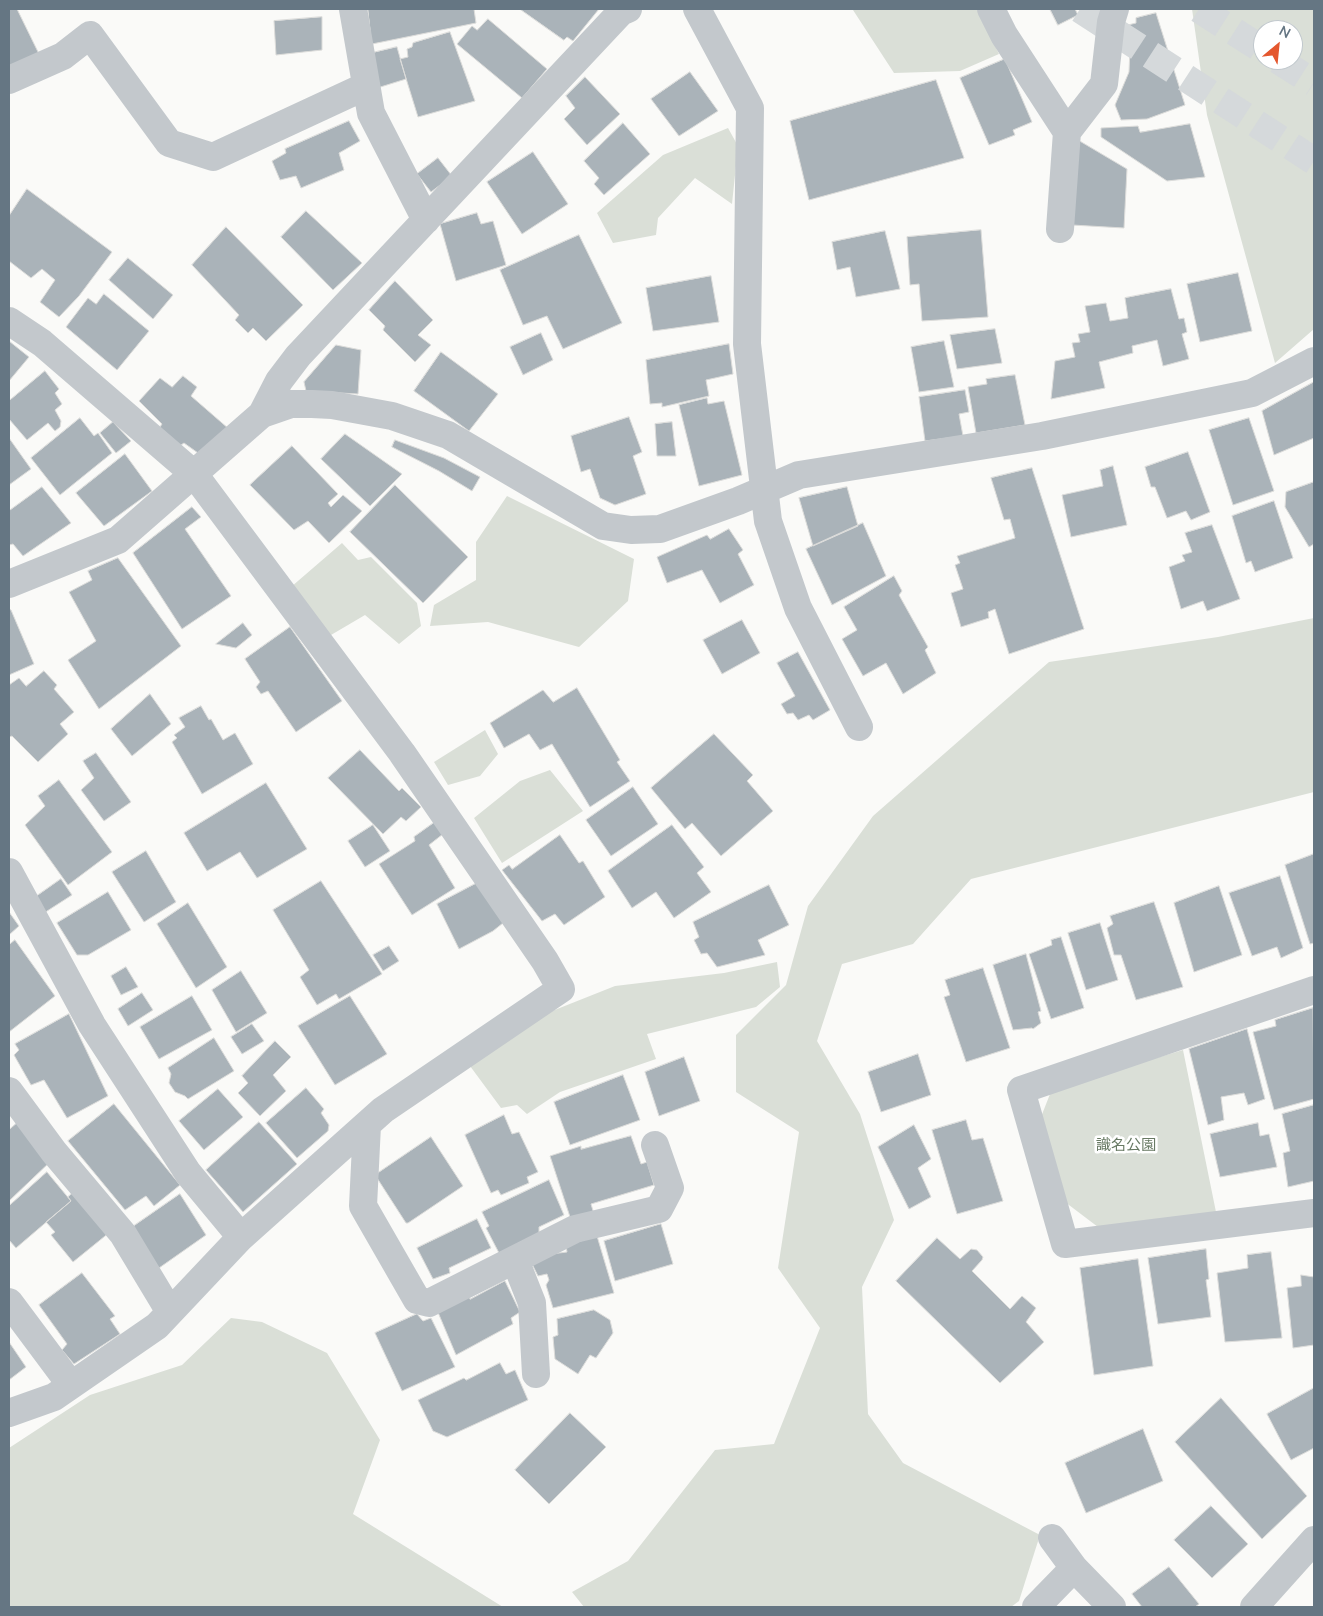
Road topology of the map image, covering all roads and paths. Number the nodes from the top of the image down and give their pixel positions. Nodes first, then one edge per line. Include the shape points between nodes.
1 (353, 9) edge
2 (628, 9) edge
3 (698, 9) edge
4 (991, 9) edge
5 (1115, 9) edge
6 (9, 80) edge
7 (366, 86) junction
8 (1067, 132) junction
9 (426, 220) junction
10 (1060, 229) dead end
11 (9, 321) edge
12 (1314, 361) edge
13 (262, 414) junction
14 (194, 474) junction
15 (763, 490) junction
16 (9, 583) edge
17 (860, 727) dead end
18 (9, 872) edge
19 (1314, 990) edge
20 (9, 1091) edge
21 (367, 1125) junction
22 (655, 1145) dead end
23 (1314, 1213) edge
24 (241, 1237) junction
25 (515, 1260) junction
26 (9, 1302) edge
27 (170, 1312) junction
28 (536, 1374) dead end
29 (71, 1385) junction
30 (9, 1413) edge
31 (1052, 1538) dead end
32 (1314, 1540) edge
33 (1074, 1568) junction
34 (1036, 1607) edge
35 (1112, 1607) edge
36 (1254, 1607) edge

1 - 7 street
2 - 9 street via 621,12
3 - 15 street via 750,108 747,344
4 - 8 street via 1004,35
5 - 8 street via 1104,84
6 - 7 street via 63,56 90,36 169,143 213,156
7 - 9 street via 370,113
8 - 10 street
9 - 13 street via 292,363
11 - 14 street via 42,343
12 - 15 street via 1252,393 1042,436 799,475
13 - 14 street
13 - 15 street via 290,404 312,404 392,416 448,435 603,526 631,530 660,528
14 - 16 street via 118,540
14 - 21 street via 402,753 561,989 383,1110
15 - 17 street via 768,521 798,608
18 - 24 street via 92,1025 188,1173
19 - 23 street via 1021,1090 1065,1244
20 - 27 street via 54,1152 123,1234
21 - 24 street
21 - 25 street via 362,1206 416,1300 429,1303
22 - 25 street via 670,1188 659,1209 575,1229
24 - 27 street
25 - 28 street via 532,1303
26 - 29 street
27 - 29 street via 157,1326
29 - 30 street via 54,1396
31 - 33 street
32 - 36 street
33 - 34 street
33 - 35 street

